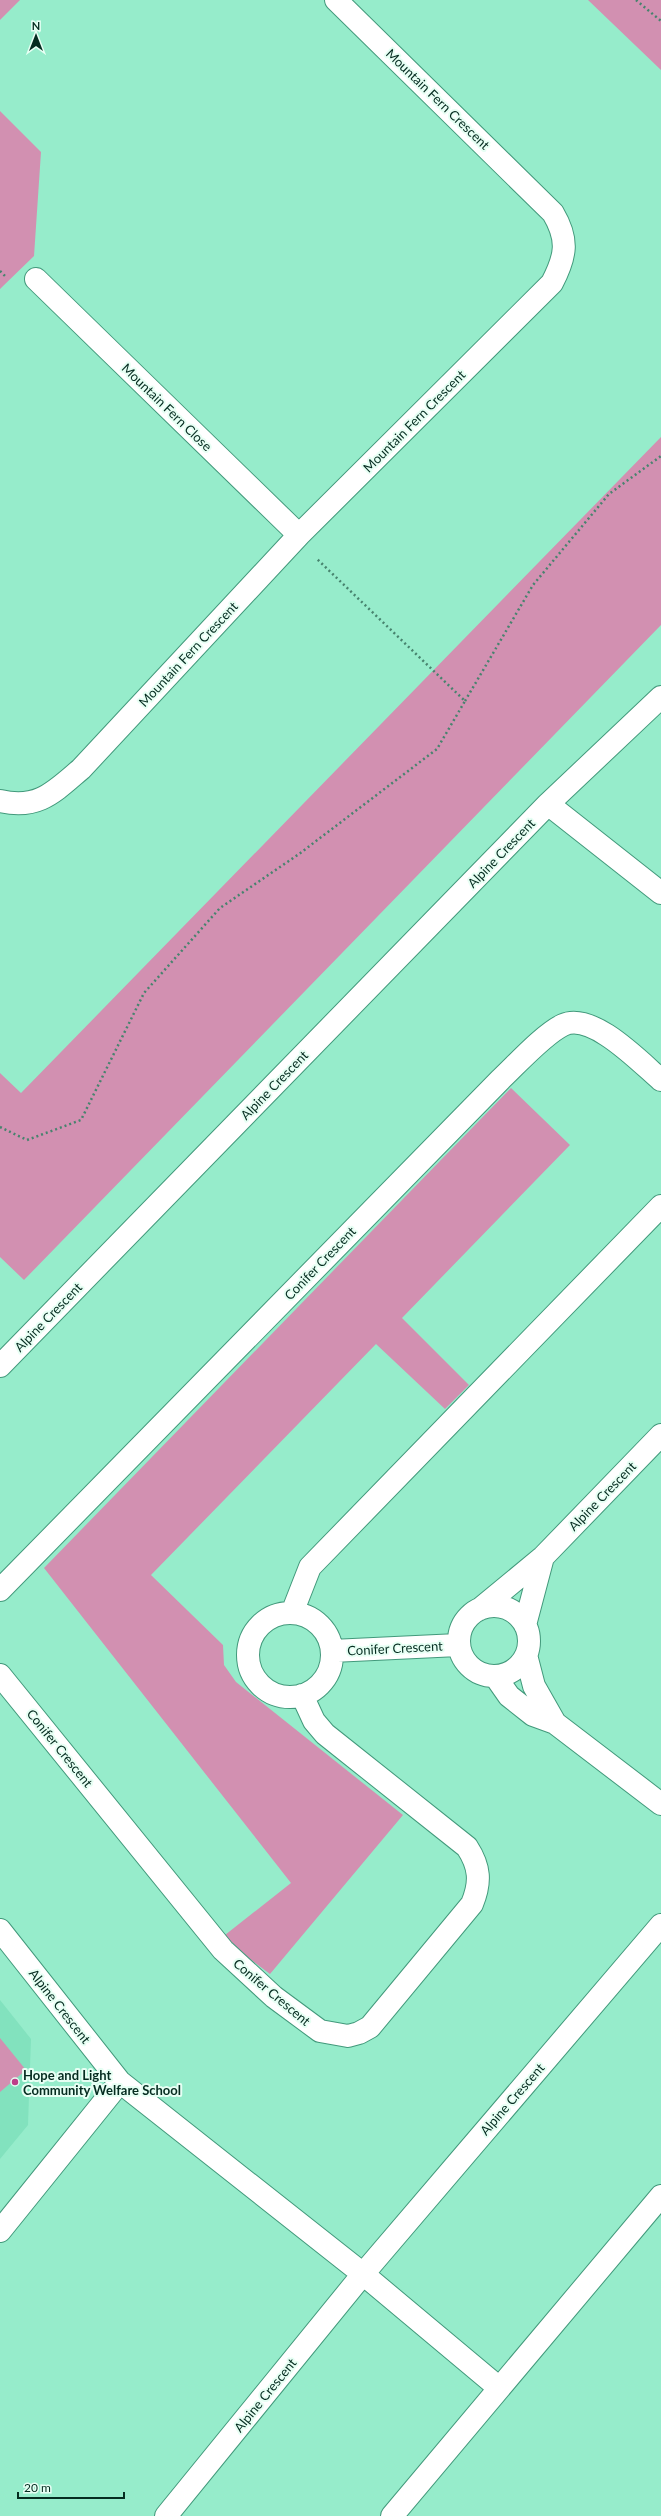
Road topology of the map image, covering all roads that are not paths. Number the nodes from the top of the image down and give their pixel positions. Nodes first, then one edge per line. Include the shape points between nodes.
1 (336, 0) edge
2 (36, 279) dead end
3 (299, 534) junction
4 (661, 698) edge
5 (0, 801) edge
6 (548, 804) junction
7 (661, 893) edge
8 (661, 1080) edge
9 (661, 1206) edge
10 (0, 1366) edge
11 (661, 1435) edge
12 (543, 1557) junction
13 (0, 1590) edge
14 (480, 1609) junction
15 (292, 1613) junction
16 (525, 1625) junction
17 (458, 1645) junction
18 (332, 1651) junction
19 (526, 1655) junction
20 (0, 1674) edge
21 (495, 1676) junction
22 (302, 1695) junction
23 (555, 1723) junction
24 (661, 1804) edge
25 (661, 1925) edge
26 (0, 1930) edge
27 (120, 2082) junction
28 (661, 2196) edge
29 (0, 2232) edge
30 (363, 2274) junction
31 (498, 2387) junction
32 (166, 2516) edge
33 (392, 2516) edge

1 - 3 street, Mountain Fern Crescent via 553,213 563,231 563,247 561,265 552,283
2 - 3 street, Mountain Fern Close
3 - 5 street, Mountain Fern Crescent via 81,769 38,801 21,805
4 - 6 street, Alpine Crescent
6 - 7 street
6 - 10 street, Alpine Crescent
8 - 13 street, Conifer Crescent via 609,1036 595,1029 580,1023 565,1024 554,1031 501,1079
9 - 15 street via 310,1567
11 - 12 street, Alpine Crescent
12 - 14 street, Alpine Crescent
12 - 16 street, Alpine Crescent
14 - 16 street via 502,1607 513,1611
14 - 17 street via 463,1623
15 - 18 street via 304,1615 324,1629
15 - 22 street via 278,1615 265,1621 255,1632 249,1645 248,1659 252,1673 260,1685 272,1693 285,1696
16 - 19 street via 529,1639
17 - 18 street, Conifer Crescent
17 - 21 street via 467,1664 475,1671
18 - 22 street via 328,1675 320,1685
19 - 21 street via 515,1669 506,1675
19 - 23 street via 534,1686
20 - 22 street, Conifer Crescent via 223,1950 274,1997 320,2032 348,2036 370,2027 472,1904 477,1891 476,1861 467,1847 325,1734 314,1721
21 - 23 street via 509,1696 533,1715
23 - 24 street
25 - 30 street, Alpine Crescent
26 - 27 street, Alpine Crescent
27 - 29 street
27 - 30 street, Alpine Crescent
28 - 31 street
30 - 31 street, Alpine Crescent
30 - 32 street, Alpine Crescent
31 - 33 street

